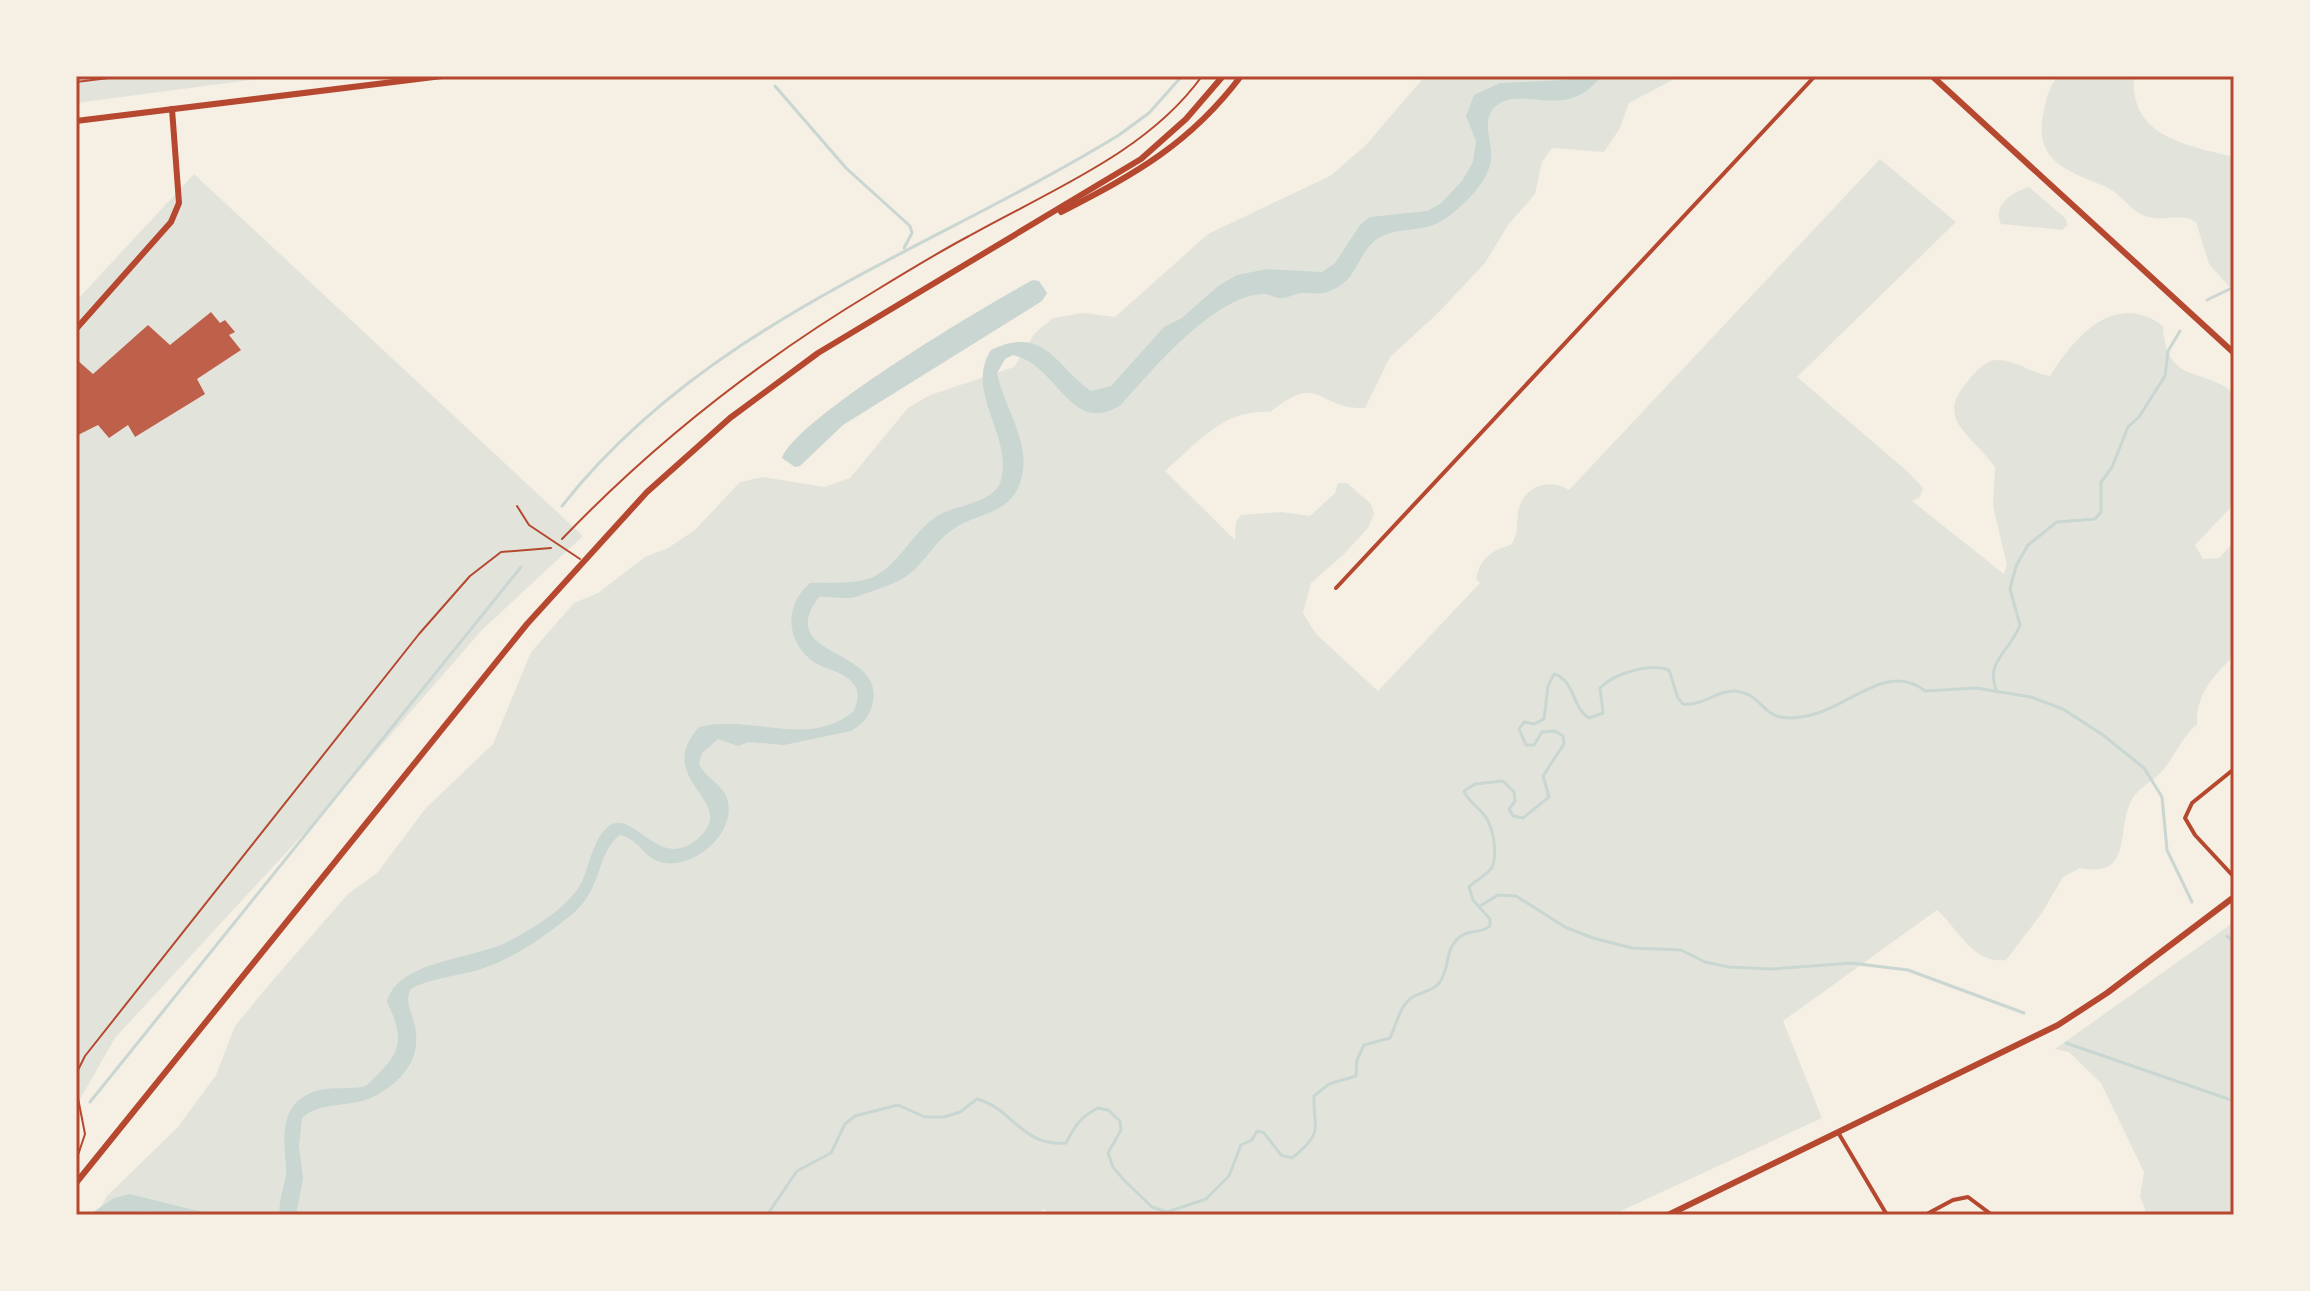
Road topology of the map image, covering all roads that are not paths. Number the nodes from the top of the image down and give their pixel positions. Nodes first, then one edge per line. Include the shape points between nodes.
1 (442, 76) edge
2 (1223, 76) edge
3 (1241, 76) edge
4 (1815, 76) edge
5 (1932, 76) edge
6 (172, 109) junction
7 (76, 121) edge
8 (1015, 236) junction
9 (76, 329) edge
10 (2234, 353) edge
11 (517, 506) dead end
12 (581, 560) junction
13 (1336, 588) dead end
14 (2234, 769) edge
15 (2234, 877) edge
16 (2234, 897) edge
17 (1839, 1134) junction
18 (76, 1183) edge
19 (1668, 1215) edge
20 (1887, 1215) edge
21 (1925, 1215) edge
22 (1992, 1215) edge

1 - 6 street
2 - 8 street via 1148,153
3 - 8 street via 1209,116 1169,151
4 - 13 street
5 - 10 street
6 - 7 street
6 - 9 street via 179,203 171,222
8 - 12 street via 886,310 778,382 680,461
11 - 12 lane via 529,525
12 - 18 street
14 - 15 street via 2192,803 2185,818
16 - 17 street via 2058,1025
17 - 19 street
17 - 20 street
21 - 22 street via 1968,1197

